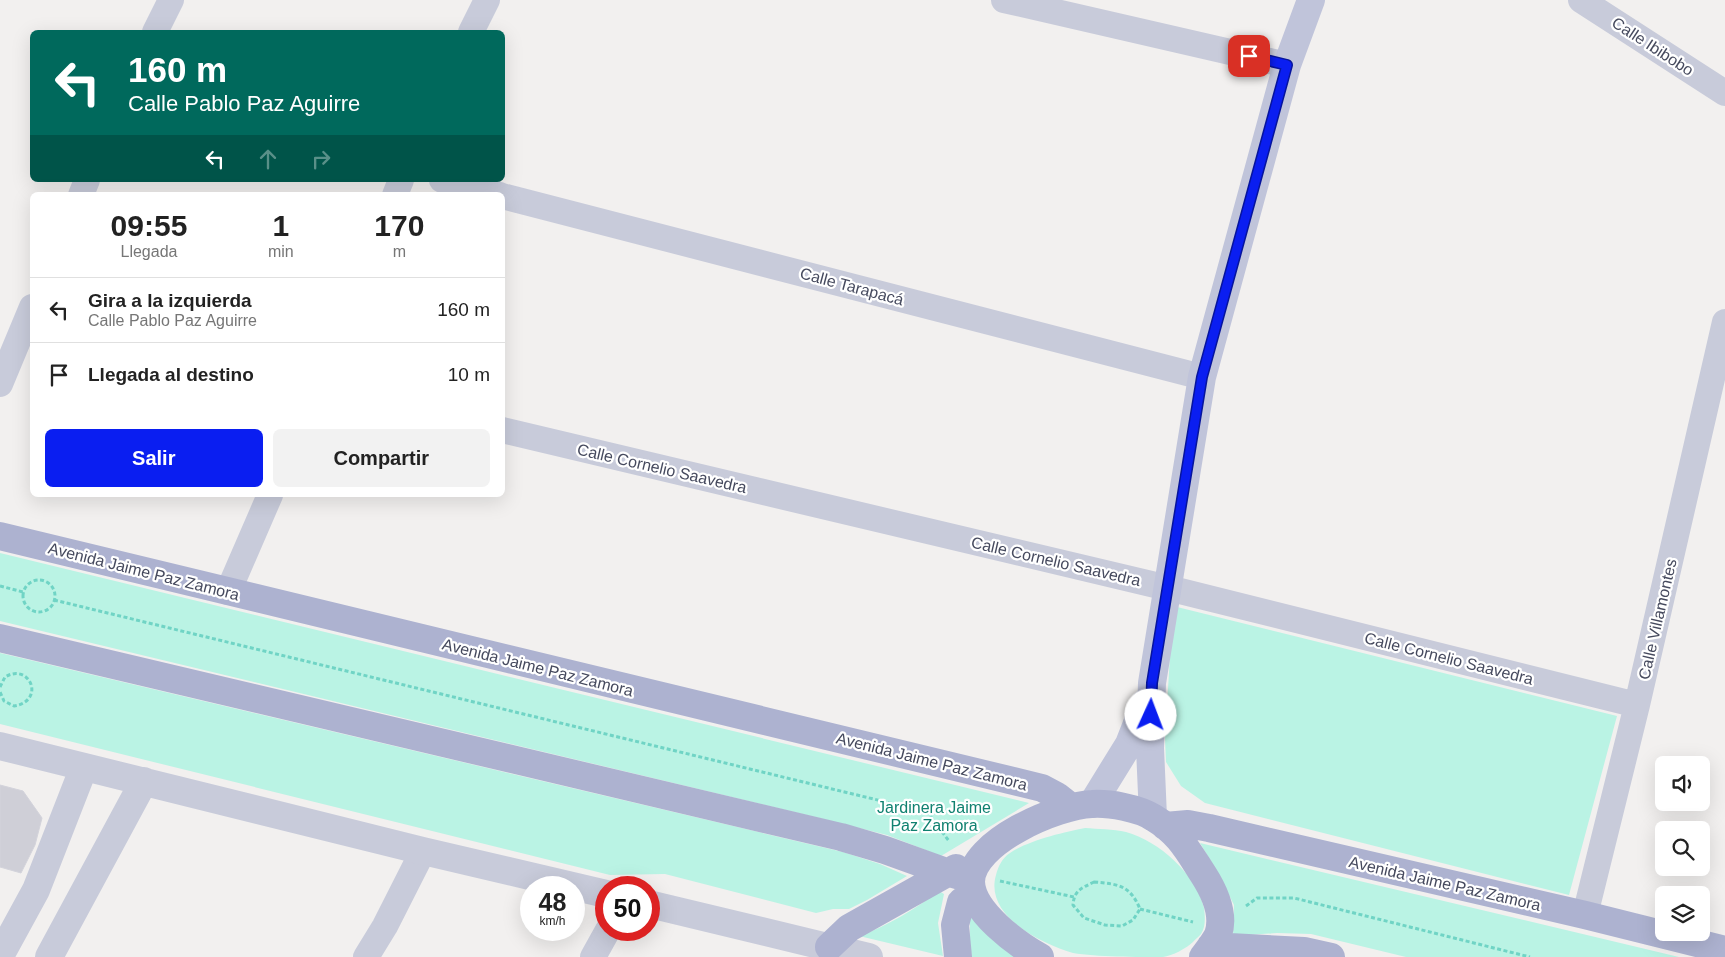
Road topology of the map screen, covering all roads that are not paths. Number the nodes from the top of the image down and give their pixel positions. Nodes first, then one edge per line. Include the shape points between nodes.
1 (171, 0) edge
2 (487, 0) edge
3 (1004, 0) edge
4 (1311, 0) edge
5 (1581, 0) edge
6 (156, 30) edge
7 (472, 30) edge
8 (1287, 65) junction
9 (1725, 93) edge
10 (450, 182) edge
11 (489, 192) edge
12 (505, 196) edge
13 (30, 313) edge
14 (1725, 322) edge
15 (1202, 377) junction
16 (0, 384) edge
17 (505, 431) edge
18 (269, 497) edge
19 (0, 536) edge
20 (1168, 588) junction
21 (228, 592) junction
22 (0, 638) edge
23 (1152, 683) junction
24 (1637, 705) junction
25 (0, 746) edge
26 (84, 767) junction
27 (144, 782) junction
28 (1081, 806) junction
29 (1159, 821) junction
30 (423, 851) junction
31 (968, 874) junction
32 (595, 891) edge
33 (660, 907) edge
34 (1585, 915) junction
35 (602, 941) edge
36 (1725, 950) edge
37 (827, 952) edge
38 (1207, 952) edge
39 (0, 956) edge
40 (49, 957) edge
41 (366, 957) edge
42 (594, 957) edge
43 (869, 957) edge
44 (958, 957) edge
45 (1040, 957) edge
46 (1331, 957) edge

1 - 6 street
2 - 7 street
3 - 8 street
4 - 8 main road
5 - 9 street, Calle Ibibobo
8 - 15 main road
10 - 11 street, Calle Tarapacá
12 - 15 street, Calle Tarapacá
13 - 16 street
14 - 24 street, Calle Villamontes
15 - 20 main road
17 - 20 street, Calle Cornelio Saavedra
18 - 21 street
19 - 21 main road, Avenida Jaime Paz Zamora
20 - 23 main road
20 - 24 street, Calle Cornelio Saavedra
21 - 28 main road, Avenida Jaime Paz Zamora via 1042,788
22 - 31 main road via 841,837
23 - 28 main road via 1129,744
23 - 29 main road via 1150,748
24 - 34 street, Calle Villamontes
25 - 26 street
26 - 27 street
26 - 39 street via 36,890
27 - 30 street
27 - 40 street
28 - 29 main road via 1127,807
28 - 31 main road via 1048,814 1017,828 994,844
29 - 34 main road, Avenida Jaime Paz Zamora via 1209,828
29 - 38 main road via 1180,838 1208,882 1218,906 1218,934
30 - 32 street
30 - 41 street
31 - 37 main road via 849,928
31 - 44 main road via 955,925
31 - 45 main road via 987,915 1008,936
33 - 37 street
34 - 36 main road, Avenida Jaime Paz Zamora
35 - 42 street
37 - 43 street
38 - 46 main road via 1304,951

